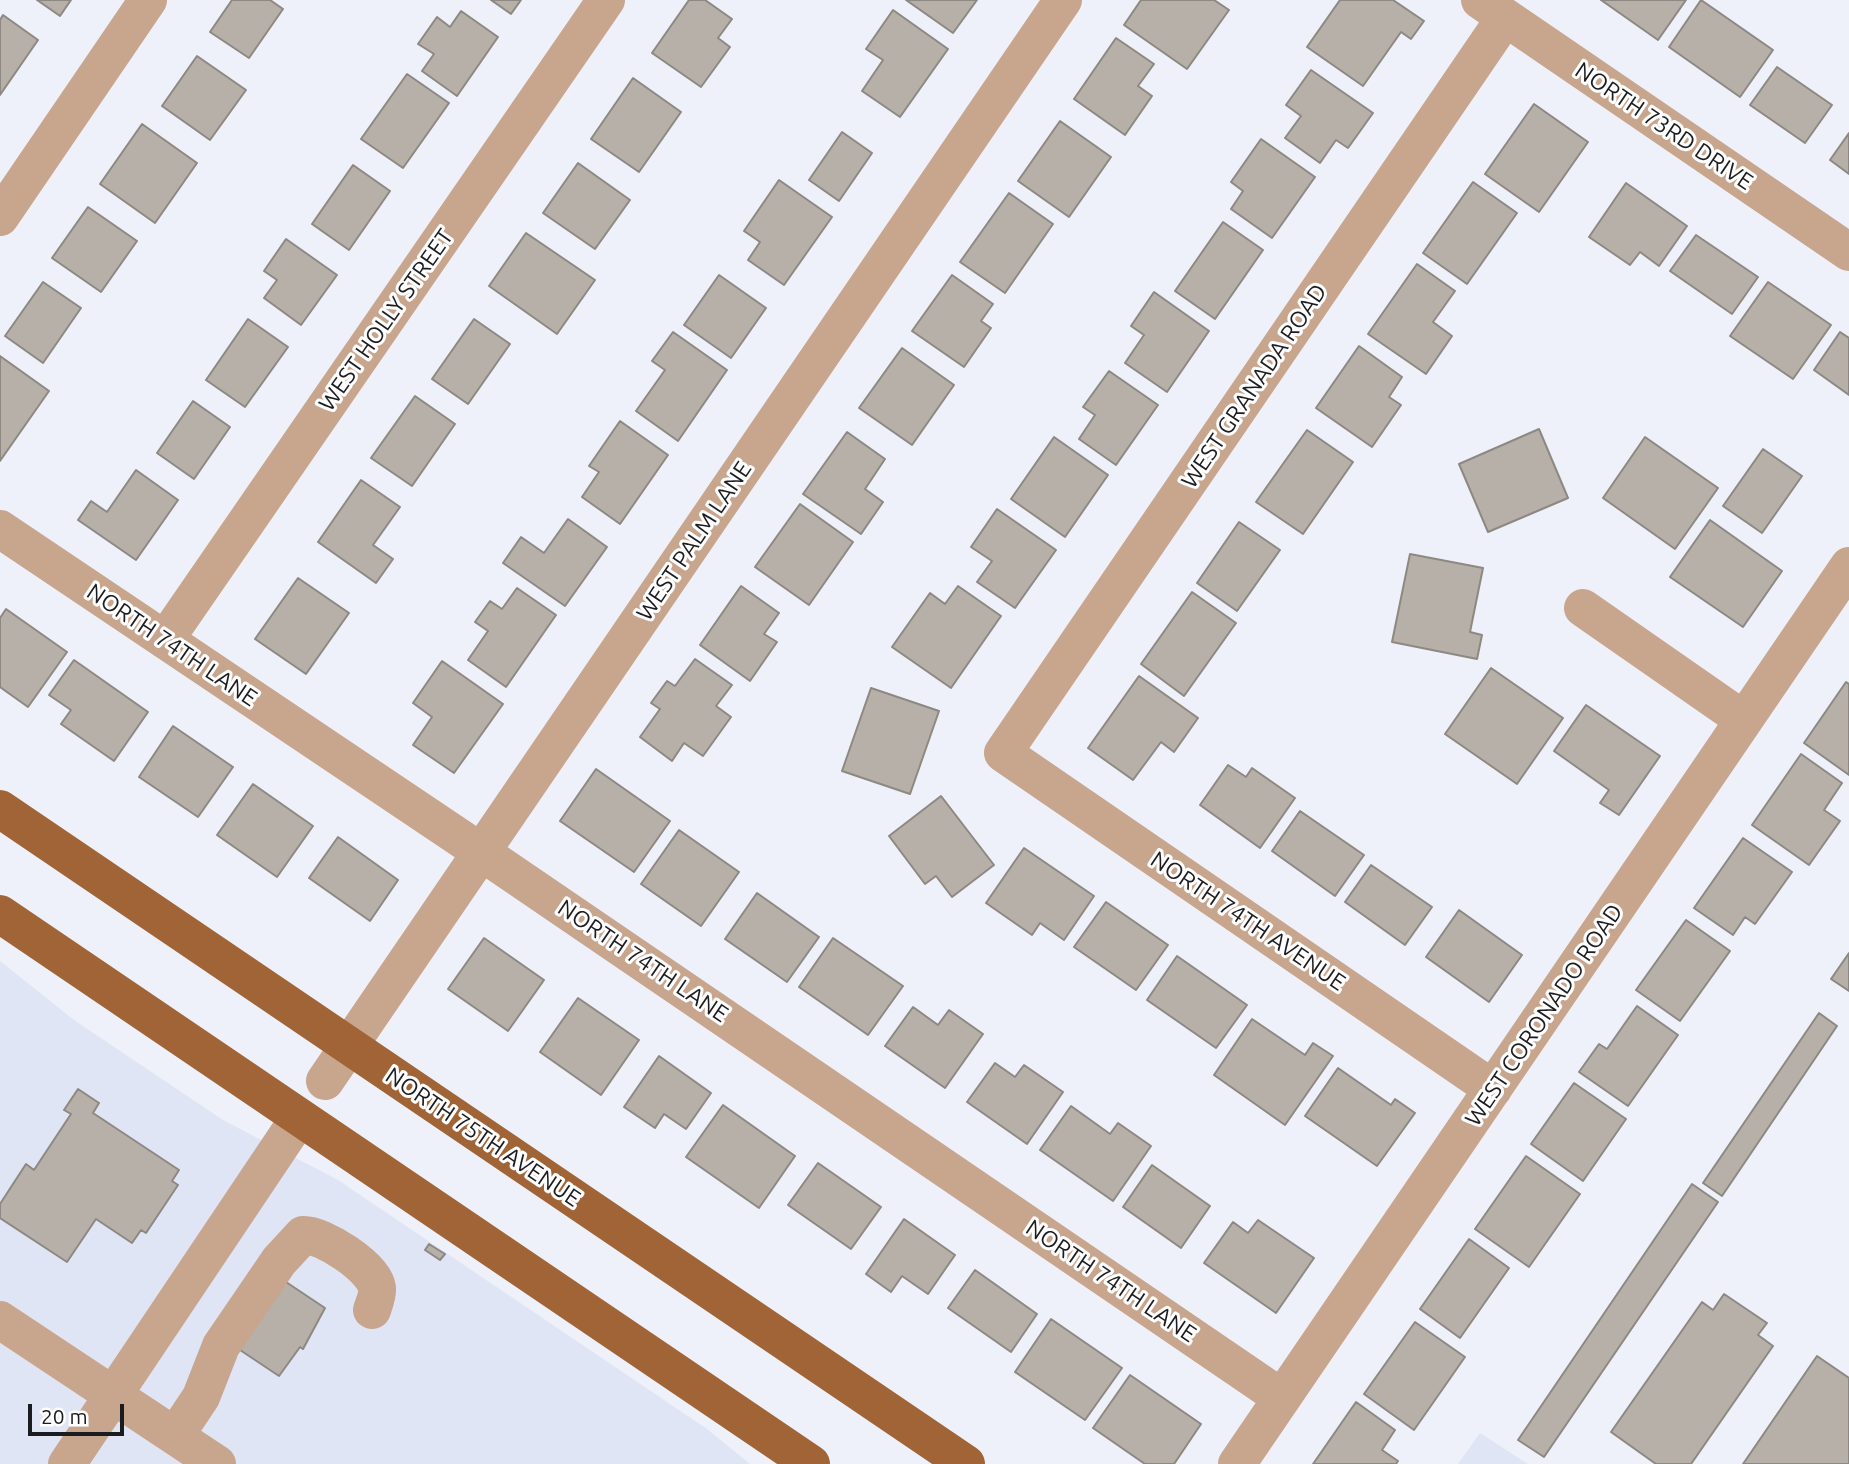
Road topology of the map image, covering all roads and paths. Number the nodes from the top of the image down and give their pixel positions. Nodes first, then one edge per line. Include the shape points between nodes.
1 (148, 0) edge
2 (606, 0) edge
3 (1063, 0) edge
4 (1492, 9) edge
5 (0, 217) edge
6 (1849, 253) edge
7 (0, 529) edge
8 (1849, 566) edge
9 (1583, 608) dead end
10 (165, 640) junction
11 (1744, 720) junction
12 (1003, 753) joint
13 (0, 809) edge
14 (481, 852) junction
15 (0, 914) edge
16 (350, 1046) junction
17 (325, 1081) dead end
18 (1493, 1089) junction
19 (299, 1118) junction
20 (372, 1310) dead end
21 (0, 1320) edge
22 (114, 1395) junction
23 (1282, 1398) junction
24 (175, 1436) junction
25 (67, 1464) edge
26 (216, 1464) edge
27 (811, 1464) edge
28 (966, 1464) edge
29 (1237, 1464) edge

1 - 5 street
2 - 10 street, WEST HOLLY STREET
3 - 14 street, WEST PALM LANE
4 - 6 street, NORTH 73RD DRIVE
4 - 12 street, WEST GRANADA ROAD
7 - 10 street, NORTH 74TH LANE
8 - 11 street, WEST CORONADO ROAD
9 - 11 street
10 - 14 street, NORTH 74TH LANE
11 - 18 street, WEST CORONADO ROAD
12 - 18 street, NORTH 74TH AVENUE
13 - 16 main road, NORTH 75TH AVENUE
14 - 16 street, WEST PALM LANE
14 - 23 street, NORTH 74TH LANE
15 - 19 main road
16 - 17 street, WEST PALM LANE
16 - 28 main road, NORTH 75TH AVENUE
18 - 23 street, WEST CORONADO ROAD
19 - 22 street
19 - 27 main road
20 - 24 street via 377,1289 369,1270 316,1235 303,1235 279,1261 220,1346 201,1397
21 - 22 street
22 - 24 street
22 - 25 street
23 - 29 street, WEST CORONADO ROAD
24 - 26 street

